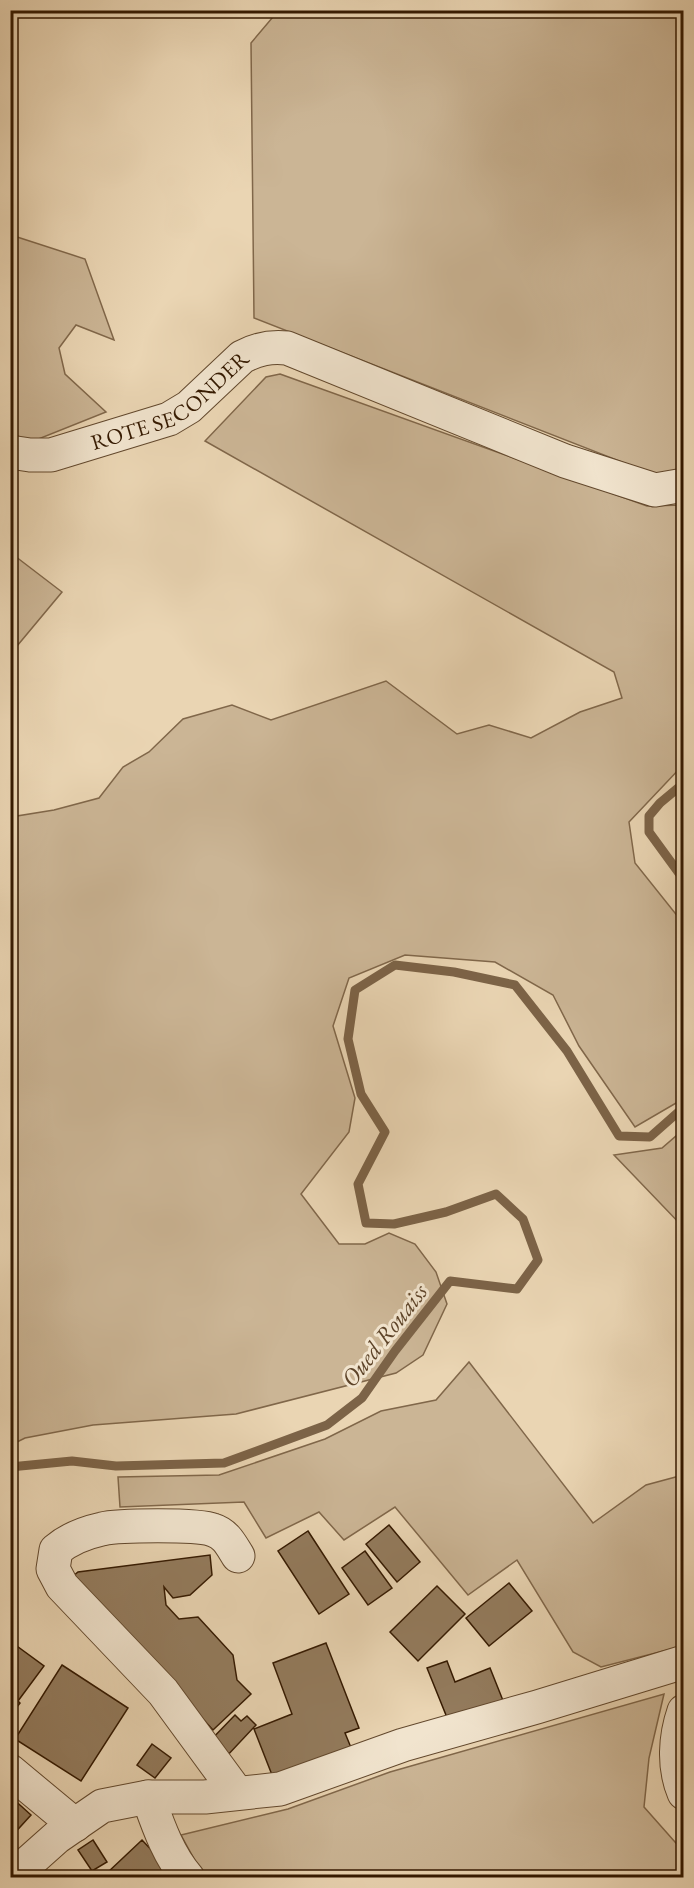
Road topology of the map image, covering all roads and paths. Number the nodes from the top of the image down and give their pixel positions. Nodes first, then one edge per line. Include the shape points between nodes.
1 (10, 452) edge
2 (684, 485) edge
3 (238, 1556) dead end
4 (684, 1662) edge
5 (684, 1711) edge
6 (10, 1771) edge
7 (237, 1793) junction
8 (684, 1793) edge
9 (148, 1797) junction
10 (75, 1825) junction
11 (11, 1878) edge
12 (188, 1878) edge

1 - 2 street, ROTE SECONDER via 51,455 169,419 189,407 242,357 264,348 287,348 565,461 655,490
3 - 7 street via 226,1537 213,1530 193,1526 104,1529 62,1545 56,1550 53,1569 62,1586 163,1692
4 - 7 street via 404,1745 280,1788
5 - 8 street via 677,1731 678,1778
6 - 10 street
7 - 9 street
9 - 10 street via 102,1806
9 - 12 street via 159,1831
10 - 11 street

